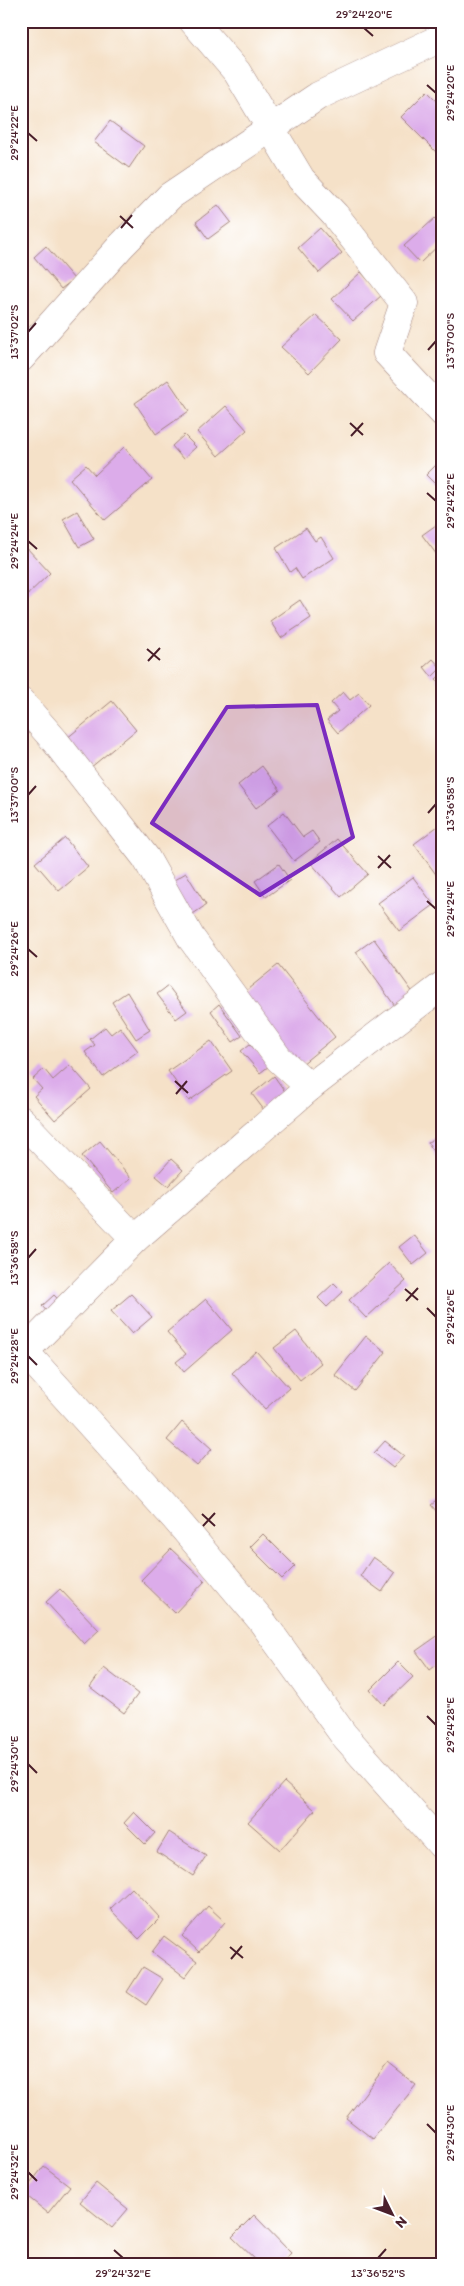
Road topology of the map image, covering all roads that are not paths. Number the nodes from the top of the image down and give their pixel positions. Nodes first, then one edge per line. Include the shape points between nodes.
1 (193, 21) edge
2 (443, 37) edge
3 (270, 129) junction
4 (21, 358) edge
5 (443, 413) edge
6 (21, 702) edge
7 (443, 985) edge
8 (310, 1086) junction
9 (21, 1120) edge
10 (134, 1239) junction
11 (23, 1353) edge
12 (443, 1847) edge

1 - 3 street via 237,72
2 - 3 street via 318,96
3 - 4 street via 170,196
3 - 5 street via 300,179 335,215 404,303 387,353
6 - 8 street via 146,858 191,938 280,1059
7 - 8 street
8 - 10 street
9 - 10 street
10 - 11 street
11 - 12 street via 199,1546 261,1620 343,1734

